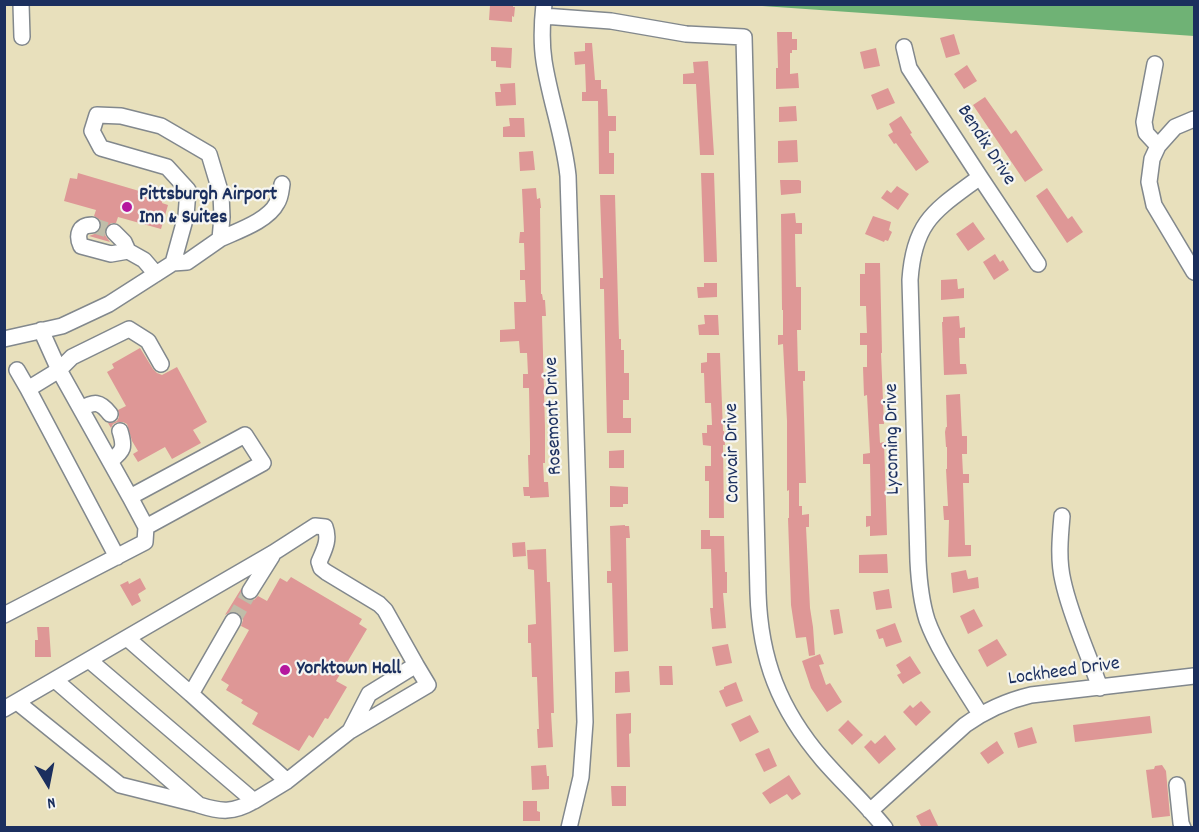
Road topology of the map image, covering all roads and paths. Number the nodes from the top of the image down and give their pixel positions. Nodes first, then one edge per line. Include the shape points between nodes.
1 (21, 4) edge
2 (543, 10) edge
3 (22, 37) dead end
4 (904, 47) dead end
5 (1155, 64) dead end
6 (1194, 119) edge
7 (1158, 146) junction
8 (980, 177) junction
9 (282, 184) dead end
10 (92, 225) dead end
11 (114, 232) tunnel mouth
12 (220, 239) junction
13 (128, 251) junction
14 (173, 263) junction
15 (1038, 264) dead end
16 (1194, 273) edge
17 (156, 274) junction
18 (41, 330) junction
19 (4, 339) edge
20 (161, 364) dead end
21 (17, 370) dead end
22 (59, 370) junction
23 (28, 389) junction
24 (81, 409) junction
25 (110, 414) dead end
26 (120, 431) dead end
27 (110, 461) junction
28 (130, 497) junction
29 (1062, 516) dead end
30 (146, 527) junction
31 (273, 553) junction
32 (117, 557) junction
33 (250, 591) tunnel mouth
34 (4, 615) edge
35 (233, 621) tunnel mouth
36 (127, 638) junction
37 (89, 660) junction
38 (416, 665) junction
39 (1194, 676) edge
40 (55, 680) junction
41 (1100, 688) junction
42 (191, 694) junction
43 (11, 706) edge
44 (980, 714) junction
45 (350, 731) junction
46 (287, 781) junction
47 (1177, 785) dead end
48 (254, 801) junction
49 (199, 805) junction
50 (870, 811) junction
51 (569, 828) edge
52 (885, 828) edge
53 (1183, 828) edge

1 - 3 street
2 - 50 street, Convair Drive via 686,34 744,37 760,633 773,681 791,717
2 - 51 street, Rosemont Drive via 544,59 568,176 585,722 581,777
4 - 8 street, Bendix Drive via 909,68
5 - 7 street via 1144,122 1146,133
6 - 7 street via 1175,127
7 - 16 street via 1149,174 1154,205
8 - 15 street, Bendix Drive
8 - 44 street, Lycoming Drive via 941,206 923,227 913,253 910,286 918,561 923,606 939,645
9 - 12 street via 281,195 271,211
10 - 13 street via 82,227 78,233 81,246 111,254
11 - 13 street
12 - 14 street via 187,262
12 - 14 street via 221,194 209,154 161,126 121,116 97,115 92,131 101,148 167,167 188,190 186,216
13 - 17 street via 144,260
14 - 17 street
17 - 18 street via 109,304 62,326
18 - 19 street
18 - 22 street
20 - 22 street via 148,341 129,329 72,357
21 - 23 street
22 - 23 street
22 - 24 street
23 - 32 street
24 - 25 street via 96,403
24 - 27 street
26 - 27 street via 122,450
27 - 28 street
28 - 30 street
28 - 30 street via 245,435 263,463
29 - 41 street via 1062,580
30 - 32 street via 145,542
31 - 33 street
31 - 36 street
31 - 38 street via 315,526 325,527 328,537 319,562 321,568 385,610
32 - 34 street
35 - 42 street
36 - 37 street
36 - 42 street
37 - 40 street
37 - 48 street
38 - 45 street via 369,694
38 - 45 street via 428,685
39 - 41 street, Lockheed Drive
40 - 43 street
40 - 49 street
41 - 44 street, Lockheed Drive via 1031,695
42 - 46 street
43 - 49 street via 120,785
44 - 50 street, Lockheed Drive
45 - 46 street
46 - 48 street
47 - 53 street
48 - 49 street via 223,811
50 - 52 street, Convair Drive

